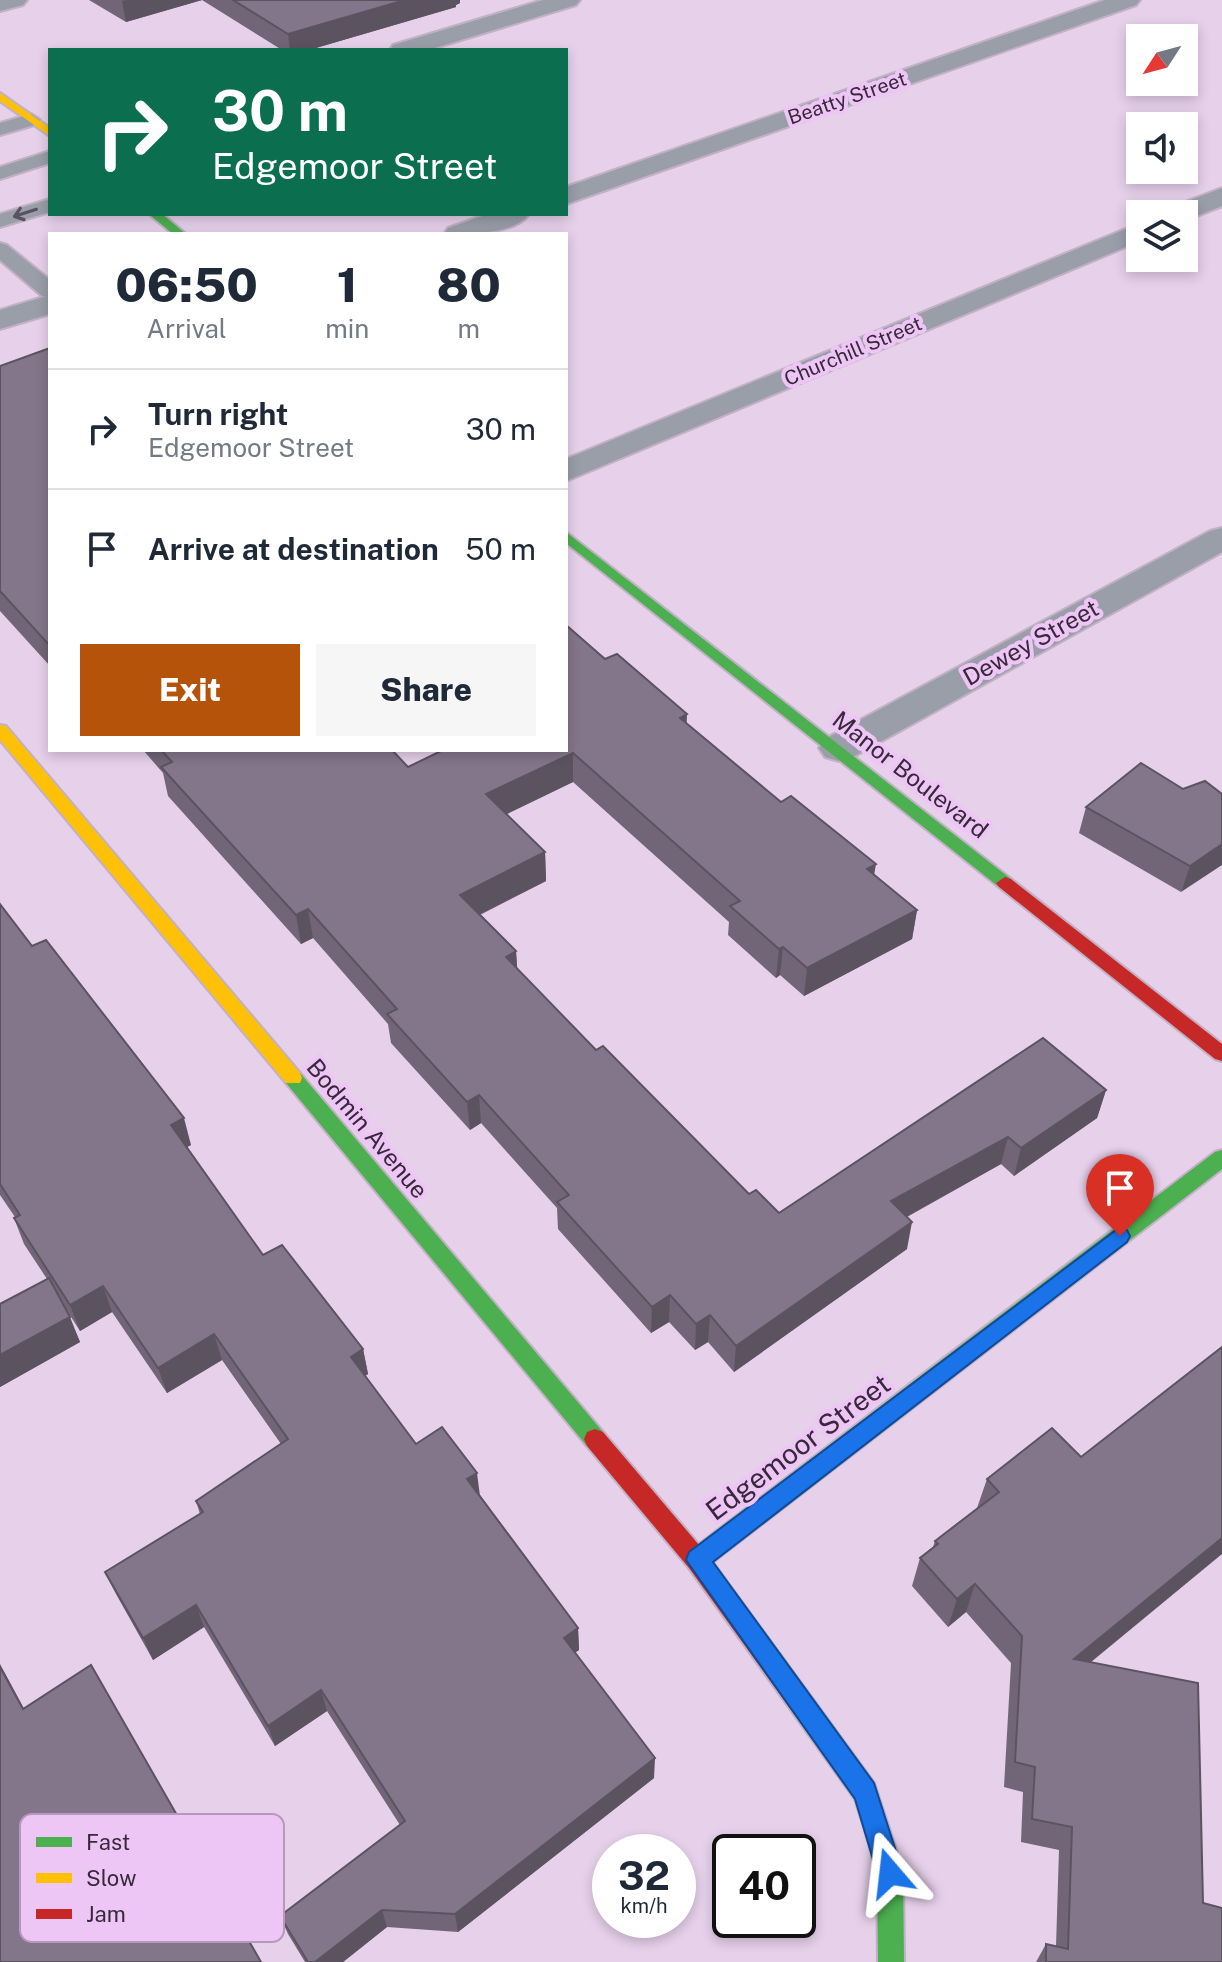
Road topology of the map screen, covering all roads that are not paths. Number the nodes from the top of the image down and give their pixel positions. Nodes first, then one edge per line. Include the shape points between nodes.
1 (15, 0) edge
2 (568, 0) edge
3 (1128, 0) edge
4 (0, 4) edge
5 (409, 48) edge
6 (0, 96) edge
7 (31, 120) junction
8 (0, 129) edge
9 (48, 132) edge
10 (48, 158) edge
11 (0, 173) edge
12 (568, 195) edge
13 (1222, 196) edge
14 (48, 206) edge
15 (1198, 206) edge
16 (158, 216) edge
17 (509, 216) edge
18 (0, 221) edge
19 (178, 232) edge
20 (464, 232) edge
21 (1126, 237) edge
22 (0, 249) edge
23 (48, 257) edge
24 (20, 266) junction
25 (48, 289) edge
26 (48, 305) edge
27 (0, 320) edge
28 (568, 470) edge
29 (568, 538) edge
30 (1222, 538) edge
31 (0, 730) edge
32 (839, 748) junction
33 (1222, 1054) edge
34 (1222, 1158) edge
35 (697, 1560) junction
36 (891, 1962) edge

1 - 4 street
2 - 5 street
3 - 12 street, Beatty Street
6 - 7 street
7 - 8 lane
7 - 9 street
10 - 11 lane
13 - 15 street
14 -> 18 lane
16 - 19 street
17 - 20 street
21 - 28 street, Churchill Street
22 - 24 lane
23 - 24 lane
24 - 25 lane
26 - 27 street
29 - 32 street, Manor Boulevard
30 - 32 street, Dewey Street
31 - 35 street, Bodmin Avenue
32 - 33 street, Manor Boulevard
34 - 35 street, Edgemoor Street
35 - 36 street via 865,1792 890,1873

